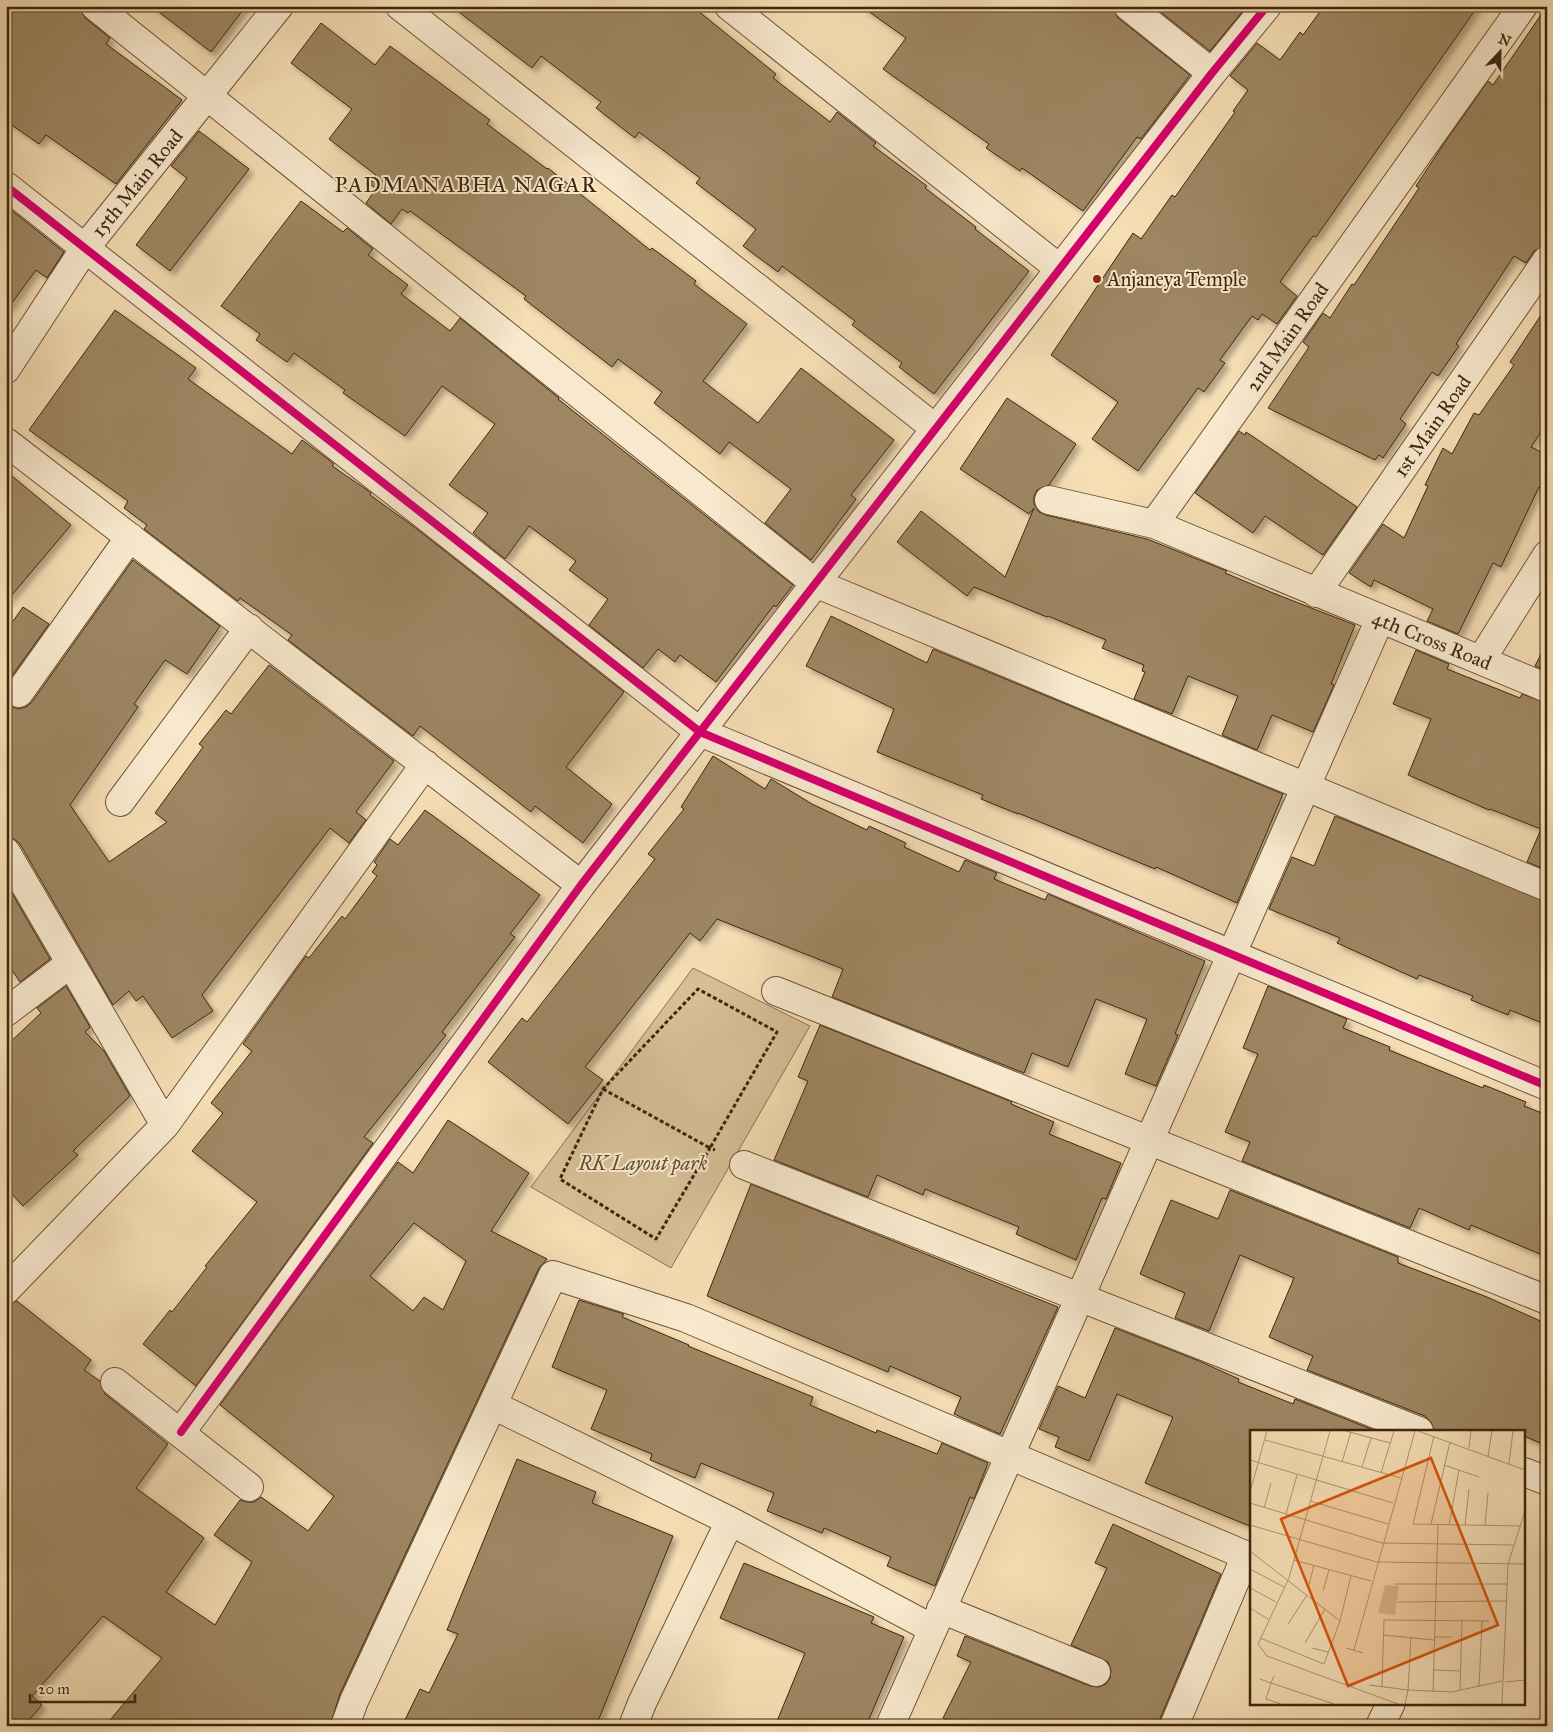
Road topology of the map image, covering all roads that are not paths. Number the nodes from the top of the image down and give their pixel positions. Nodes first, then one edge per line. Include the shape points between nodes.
1 (95, 6) edge
2 (279, 6) edge
3 (400, 6) edge
4 (729, 6) edge
5 (1128, 6) edge
6 (1267, 6) edge
7 (1523, 6) edge
8 (1212, 73) junction
9 (207, 96) junction
10 (6, 186) edge
11 (85, 248) junction
12 (1547, 260) edge
13 (1060, 268) junction
14 (6, 368) edge
15 (936, 429) junction
16 (6, 442) edge
17 (1049, 500) dead end
18 (1154, 524) junction
19 (130, 538) junction
20 (1547, 555) edge
21 (815, 583) junction
22 (1316, 593) junction
23 (1380, 620) junction
24 (249, 628) junction
25 (1481, 660) junction
26 (1547, 688) edge
27 (20, 692) dead end
28 (700, 732) junction
29 (425, 764) junction
30 (1306, 786) junction
31 (120, 802) dead end
32 (6, 852) edge
33 (581, 885) junction
34 (1547, 888) edge
35 (1231, 953) junction
36 (71, 963) junction
37 (776, 991) dead end
38 (6, 1012) edge
39 (1547, 1086) edge
40 (165, 1125) junction
41 (1148, 1140) junction
42 (744, 1165) dead end
43 (6, 1290) edge
44 (1079, 1296) junction
45 (1547, 1300) edge
46 (115, 1382) dead end
47 (493, 1404) junction
48 (1416, 1430) edge
49 (180, 1432) junction
50 (1009, 1454) junction
51 (1526, 1473) edge
52 (1547, 1481) edge
53 (249, 1487) dead end
54 (730, 1521) junction
55 (1249, 1556) edge
56 (937, 1619) junction
57 (1096, 1672) dead end
58 (1390, 1704) edge
59 (344, 1726) edge
60 (633, 1726) edge
61 (890, 1726) edge
62 (1174, 1726) edge
63 (1380, 1726) edge

1 - 9 street
2 - 9 street, 15th Main Road
3 - 15 street
4 - 13 street
5 - 8 street
6 - 8 street
7 - 18 street, 2nd Main Road
8 - 13 street
9 - 11 street, 15th Main Road
9 - 21 street
10 - 11 street
11 - 14 street, 15th Main Road
11 - 28 street
12 - 22 street, 1st Main Road
13 - 15 street
15 - 21 street
16 - 19 street
17 - 18 street
18 - 22 street
19 - 24 street
19 - 27 street
20 - 25 street
21 - 28 street
21 - 30 street
22 - 23 street, 4th Cross Road
23 - 25 street, 4th Cross Road
23 - 30 street
24 - 29 street
24 - 31 street
25 - 26 street, 4th Cross Road
28 - 33 street
28 - 35 street
29 - 33 street
29 - 40 street
30 - 34 street
30 - 35 street
32 - 36 street
33 - 49 street
35 - 39 street
35 - 41 street
36 - 38 street
36 - 40 street
37 - 41 street
40 - 43 street
41 - 44 street
41 - 45 street
42 - 44 street
44 - 48 street
44 - 50 street
46 - 49 street
47 - 50 street via 554,1275 686,1318
47 - 54 street
47 - 59 street
49 - 53 street
50 - 55 street
50 - 56 street
51 - 52 street
54 - 56 street
54 - 60 street
55 - 62 street
56 - 57 street
56 - 61 street
58 - 63 street

